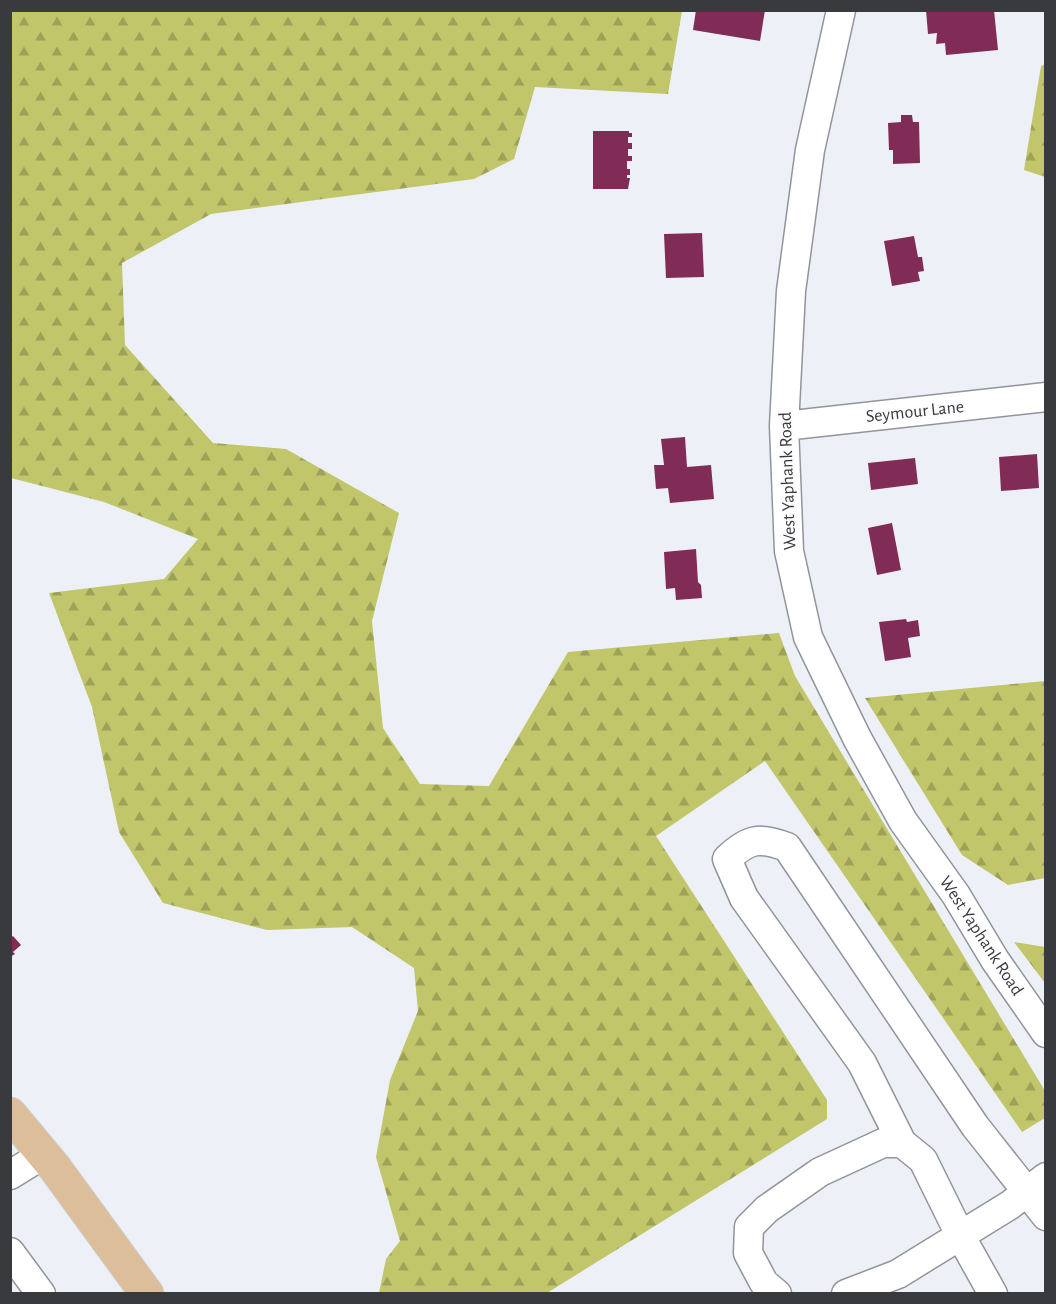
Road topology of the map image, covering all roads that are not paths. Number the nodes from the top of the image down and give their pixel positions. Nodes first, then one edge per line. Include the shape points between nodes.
1 (841, 10) edge
2 (1046, 397) edge
3 (784, 426) junction
4 (1046, 1032) edge
5 (10, 1114) edge
6 (902, 1143) junction
7 (44, 1154) junction
8 (10, 1175) edge
9 (1036, 1185) edge
10 (1046, 1216) edge
11 (960, 1235) junction
12 (10, 1252) edge
13 (41, 1293) edge
14 (147, 1293) edge
15 (777, 1293) edge
16 (846, 1293) edge
17 (993, 1293) edge

1 - 3 street, West Yaphank Road via 810,150 791,291
2 - 3 street, Seymour Lane
3 - 4 street, West Yaphank Road via 789,551 808,637 903,821
5 - 7 main road
6 - 9 street via 862,1063 744,898 727,859 742,844 768,840 787,848 975,1126
6 - 11 street via 923,1160
6 - 15 street via 883,1143 820,1172 767,1209 749,1227 748,1253 764,1283
7 - 8 street
7 - 14 main road
9 - 10 street
9 - 11 street
11 - 16 street via 898,1274
11 - 17 street
12 - 13 street

